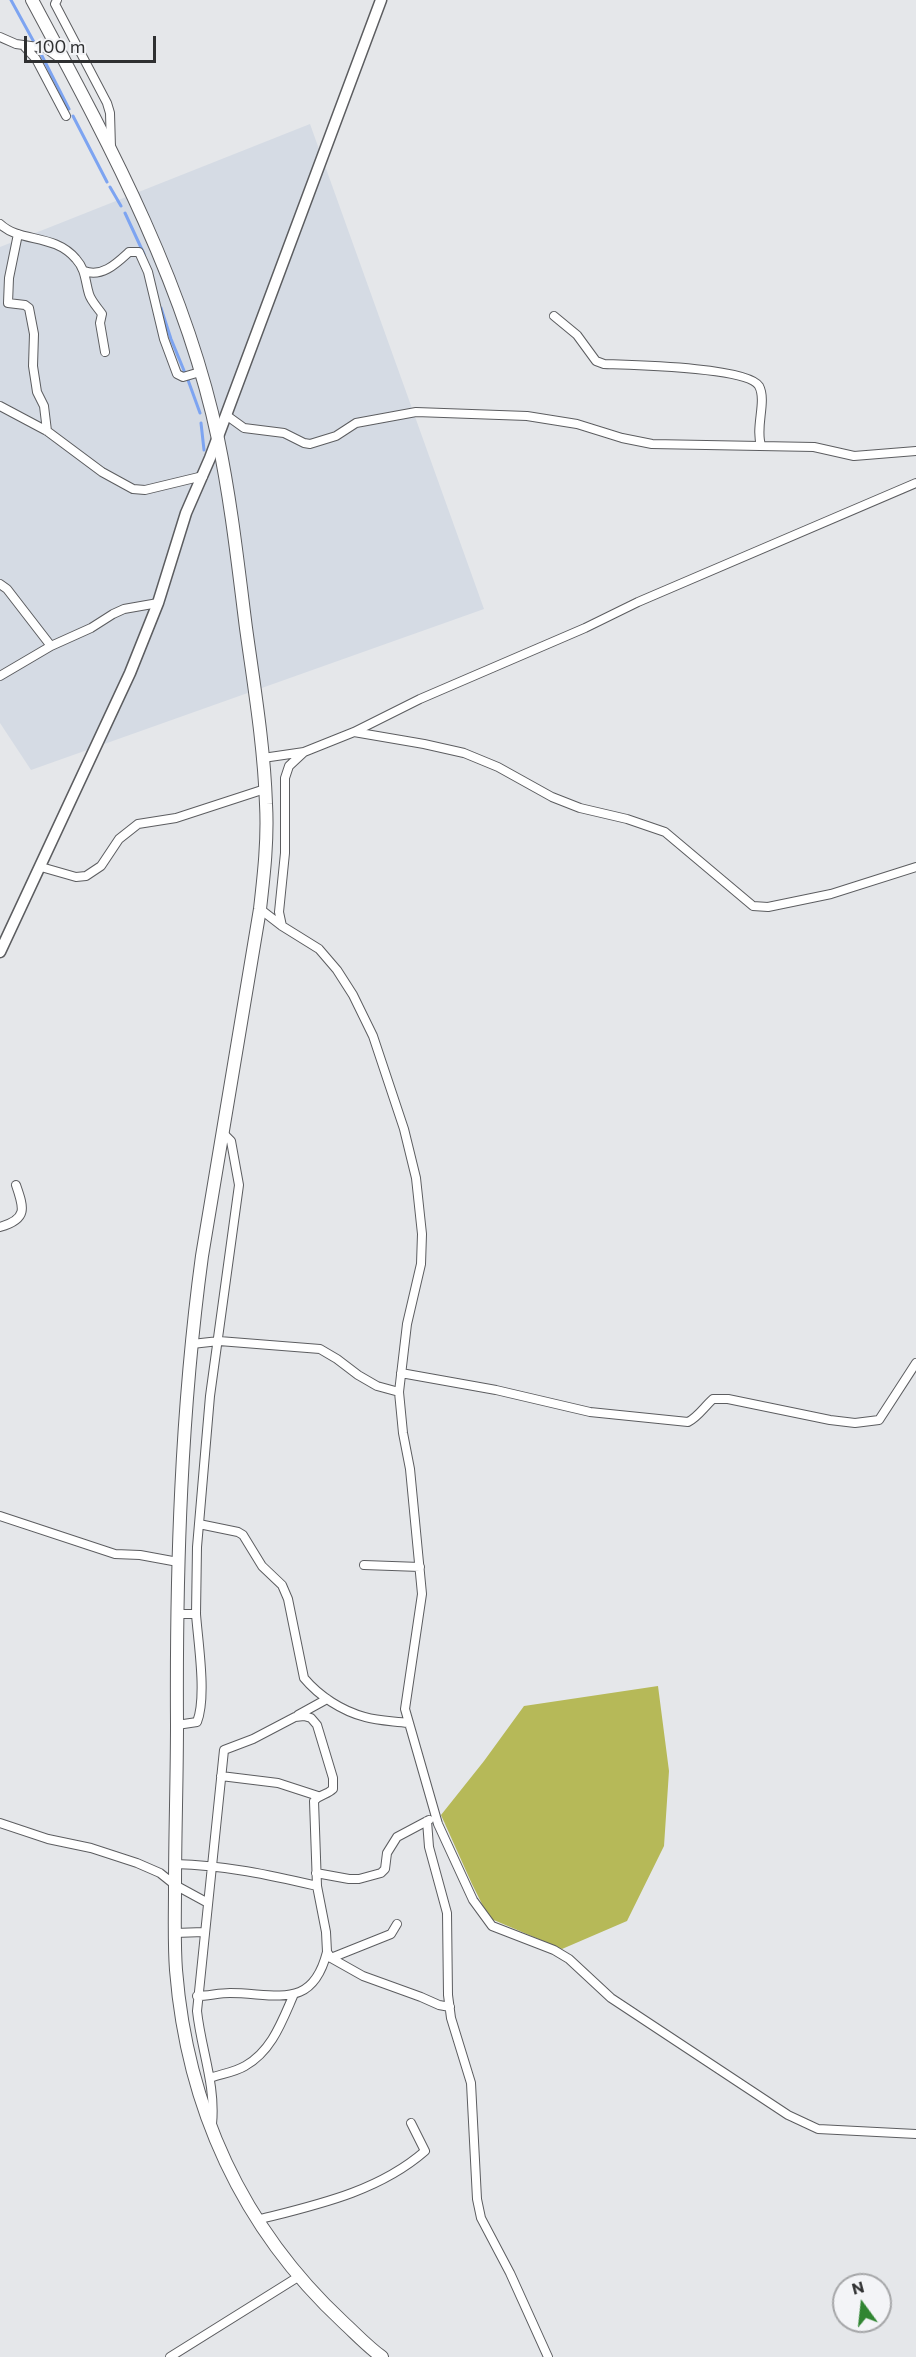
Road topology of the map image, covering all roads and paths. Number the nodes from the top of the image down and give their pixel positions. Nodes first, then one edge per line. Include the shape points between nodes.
1 (32, 0) edge
2 (57, 0) edge
3 (381, 0) edge
4 (0, 37) edge
5 (24, 46) junction
6 (64, 62) junction
7 (66, 116) dead end
8 (112, 152) junction
9 (0, 224) edge
10 (18, 234) junction
11 (84, 271) junction
12 (554, 316) dead end
13 (105, 352) dead end
14 (200, 372) junction
15 (0, 406) edge
16 (226, 415) junction
17 (47, 431) junction
18 (218, 438) junction
19 (761, 445) junction
20 (916, 451) edge
21 (203, 476) junction
22 (916, 483) edge
23 (0, 584) edge
24 (158, 603) junction
25 (51, 646) junction
26 (0, 675) edge
27 (354, 732) junction
28 (304, 752) junction
29 (263, 758) junction
30 (265, 789) junction
31 (41, 867) junction
32 (916, 867) edge
33 (260, 909) junction
34 (282, 926) junction
35 (0, 952) edge
36 (222, 1132) junction
37 (16, 1185) dead end
38 (0, 1227) edge
39 (219, 1341) junction
40 (192, 1344) junction
41 (916, 1363) edge
42 (401, 1373) junction
43 (399, 1392) junction
44 (0, 1516) edge
45 (199, 1524) junction
46 (178, 1562) junction
47 (364, 1566) dead end
48 (420, 1567) junction
49 (178, 1614) junction
50 (196, 1614) junction
51 (327, 1700) junction
52 (295, 1717) junction
53 (408, 1723) junction
54 (177, 1725) junction
55 (221, 1776) junction
56 (318, 1796) junction
57 (431, 1818) junction
58 (0, 1823) edge
59 (175, 1864) junction
60 (213, 1865) junction
61 (316, 1873) junction
62 (175, 1885) junction
63 (318, 1886) junction
64 (208, 1903) junction
65 (397, 1924) dead end
66 (204, 1932) junction
67 (175, 1933) junction
68 (329, 1955) junction
69 (294, 1994) junction
70 (197, 1996) junction
71 (450, 2007) junction
72 (210, 2078) junction
73 (411, 2123) dead end
74 (211, 2130) junction
75 (916, 2134) edge
76 (257, 2220) junction
77 (298, 2277) junction
78 (170, 2357) edge
79 (382, 2357) edge
80 (548, 2357) edge

1 - 6 main road
2 - 8 street via 55,4 111,112
3 - 16 street
4 - 5 street
5 - 6 street via 45,48
5 - 7 street via 36,59
6 - 8 main road
8 - 14 main road via 159,253
9 - 10 street via 8,232
10 - 11 street via 47,240 70,253
10 - 17 street via 8,303 29,308 34,334 33,366
11 - 13 street via 89,296 102,314
11 - 14 street via 91,274 113,267 129,252 139,252 177,374 183,377
12 - 19 street via 604,364 708,370 755,381 761,400
14 - 18 main road
15 - 17 street
16 - 18 street
16 - 19 street via 244,428 284,433 310,444 336,436 356,423 416,412 527,416 577,424 652,444
17 - 21 street via 102,472 133,489 145,490
18 - 21 street
18 - 29 main road
19 - 20 street via 814,447 855,456
21 - 24 street via 186,513
22 - 27 street via 638,602
23 - 25 street
24 - 25 street via 124,609
24 - 31 street
25 - 26 street
27 - 28 street
27 - 32 street via 464,753 552,797 665,832 753,906 768,907 831,894
28 - 29 street
28 - 34 street via 289,766 285,778 285,853 279,912
29 - 30 main road
30 - 31 street via 176,818 138,824 119,839 101,866 86,876
30 - 33 main road via 266,857
31 - 35 street
33 - 34 street
33 - 36 main road
34 - 42 street via 319,950 353,995 373,1036 410,1150 421,1214 421,1264
36 - 39 street via 231,1141 239,1185
36 - 40 main road
37 - 38 street via 21,1215 12,1224
39 - 40 street
39 - 43 street via 320,1349 377,1386
39 - 45 street
40 - 46 main road
41 - 42 street via 879,1420 855,1423 712,1399 688,1422 601,1413
42 - 43 street
43 - 48 street
44 - 46 street via 115,1554
45 - 50 street
45 - 51 street via 243,1535 262,1566 282,1585 304,1678
46 - 49 main road
47 - 48 street
48 - 53 street via 422,1594 405,1709
49 - 50 street
49 - 54 main road
50 - 54 street via 200,1715 197,1722
51 - 52 street
51 - 53 street via 364,1717
52 - 55 street via 224,1750
52 - 56 street via 311,1718 317,1725 333,1778 333,1789
53 - 57 street
54 - 59 main road
55 - 56 street via 278,1783
55 - 60 street
56 - 61 street via 314,1801
57 - 61 street via 398,1837 387,1853 381,1873 349,1879
57 - 71 street via 429,1847 447,1913
57 - 75 street via 473,1900 492,1926 569,1959 611,1998 811,2127
58 - 62 street via 122,1858 160,1873
59 - 60 street
59 - 62 main road
60 - 63 street
60 - 64 street
61 - 63 street
62 - 64 street
62 - 67 main road
63 - 68 street
64 - 66 street
65 - 68 street via 391,1934
66 - 67 street
66 - 70 street
67 - 74 main road via 179,2003 187,2049
68 - 69 street via 311,1986
68 - 71 street via 363,1976
69 - 70 street
69 - 72 street via 269,2046 257,2059 243,2068
70 - 72 street via 200,2038
71 - 80 street via 454,2034 471,2082 481,2218
72 - 74 street via 214,2103
73 - 76 street via 424,2151 374,2185
74 - 76 main road
76 - 77 main road
77 - 78 street
77 - 79 main road

